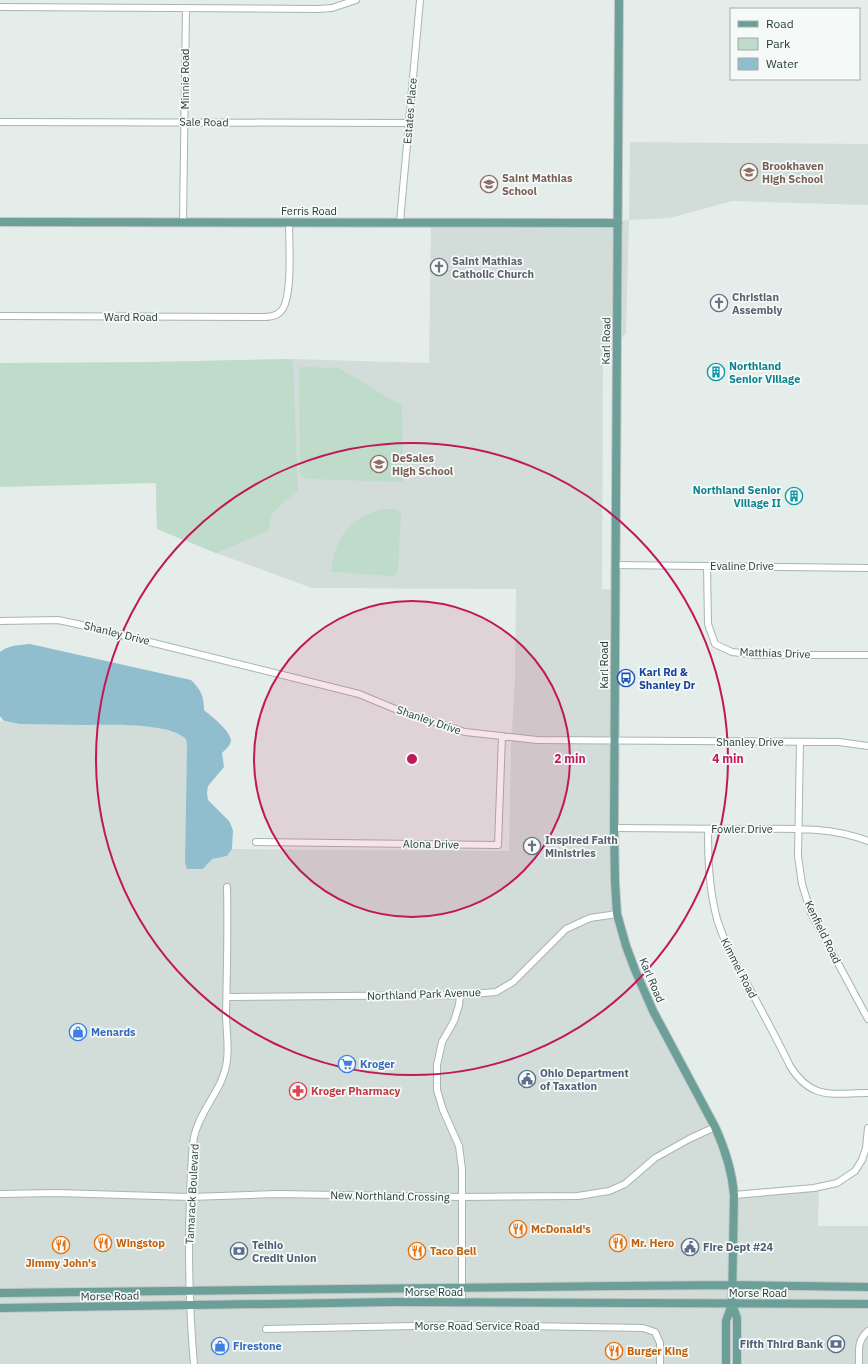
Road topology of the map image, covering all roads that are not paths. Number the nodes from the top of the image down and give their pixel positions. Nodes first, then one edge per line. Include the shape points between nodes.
1 (356, 0) edge
2 (420, 0) edge
3 (619, 0) edge
4 (0, 6) edge
5 (186, 8) junction
6 (0, 122) edge
7 (185, 123) junction
8 (408, 123) junction
9 (0, 222) edge
10 (183, 222) junction
11 (400, 222) junction
12 (289, 223) junction
13 (618, 223) junction
14 (0, 316) edge
15 (615, 565) junction
16 (707, 566) junction
17 (868, 568) edge
18 (0, 621) edge
19 (868, 655) edge
20 (502, 736) junction
21 (615, 740) junction
22 (800, 742) junction
23 (868, 746) edge
24 (614, 828) junction
25 (708, 829) junction
26 (798, 829) junction
27 (868, 841) edge
28 (256, 842) dead end
29 (227, 887) dead end
30 (617, 914) junction
31 (460, 995) junction
32 (227, 997) junction
33 (868, 1019) edge
34 (868, 1093) edge
35 (716, 1127) junction
36 (868, 1128) edge
37 (0, 1194) edge
38 (734, 1195) junction
39 (190, 1197) junction
40 (462, 1198) junction
41 (733, 1285) junction
42 (868, 1287) edge
43 (462, 1288) junction
44 (190, 1291) junction
45 (0, 1293) edge
46 (462, 1303) junction
47 (732, 1304) junction
48 (868, 1304) edge
49 (190, 1305) junction
50 (0, 1308) edge
51 (266, 1329) dead end
52 (868, 1331) edge
53 (194, 1364) edge
54 (660, 1364) edge
55 (726, 1364) edge
56 (737, 1364) edge
57 (859, 1364) edge

1 - 5 street via 332,8 318,9
2 - 8 street, Estates Place
3 - 13 main road, Karl Road
4 - 5 street
5 - 7 street, Minnie Road
6 - 7 street, Sale Road
7 - 8 street, Sale Road
7 - 10 street, Minnie Road
8 - 11 street, Estates Place
9 - 10 main road, Ferris Road
10 - 12 main road, Ferris Road
11 - 12 main road, Ferris Road
11 - 13 main road, Ferris Road
12 - 14 street, Ward Road via 289,290 286,304 275,316
13 - 15 main road, Karl Road
15 - 16 street, Evaline Drive
15 - 21 main road, Karl Road
16 - 17 street, Evaline Drive
16 - 19 street, Matthias Drive via 708,624 715,644 732,652 758,655
18 - 20 street, Shanley Drive via 58,620 77,624 359,694 400,711 465,732
20 - 21 street, Shanley Drive via 537,740
20 - 28 street, Alona Drive via 498,845
21 - 22 street, Shanley Drive
21 - 24 main road, Karl Road
22 - 23 street, Shanley Drive via 839,742
22 - 26 street, Kenfield Road
24 - 25 street, Fowler Drive
24 - 30 main road, Karl Road
25 - 26 street, Fowler Drive
25 - 34 street, Kimmel Road via 710,885 717,918 726,944 790,1066 798,1078 813,1090 822,1093
26 - 27 street, Fowler Drive via 840,832
26 - 33 street, Kenfield Road via 800,875 809,908
29 - 32 street, Tamarack Boulevard
30 - 31 street, Northland Park Avenue via 590,918 566,929 513,982 496,991
30 - 35 main road, Karl Road via 647,998
31 - 32 street, Northland Park Avenue
31 - 40 street via 454,1021 442,1042 437,1065 437,1090 459,1146
32 - 39 street, Tamarack Boulevard via 227,1060 223,1079 202,1115 194,1136
35 - 38 main road, Karl Road via 733,1178
35 - 40 street, New Northland Crossing via 655,1158 625,1184 610,1191 578,1196
36 - 38 street via 862,1160 855,1171 837,1183 814,1188
37 - 39 street, New Northland Crossing
38 - 41 main road, Karl Road
39 - 40 street, New Northland Crossing via 278,1194
39 - 44 street, Tamarack Boulevard
40 - 43 street
41 - 42 main road, Morse Road
41 - 43 main road, Morse Road
41 - 47 main road, Karl Road
43 - 44 main road, Morse Road
43 - 46 street
44 - 45 main road, Morse Road
44 - 49 street, Tamarack Boulevard
46 - 47 main road, Morse Road
46 - 49 main road, Morse Road
47 - 48 main road, Morse Road
47 - 55 main road, Karl Road via 726,1320
47 - 56 main road, Karl Road via 737,1318
49 - 50 main road, Morse Road
49 - 53 street, Tamarack Boulevard
51 - 54 street, Morse Road Service Road via 462,1325 644,1328 655,1332 660,1343
52 - 57 street via 861,1337

